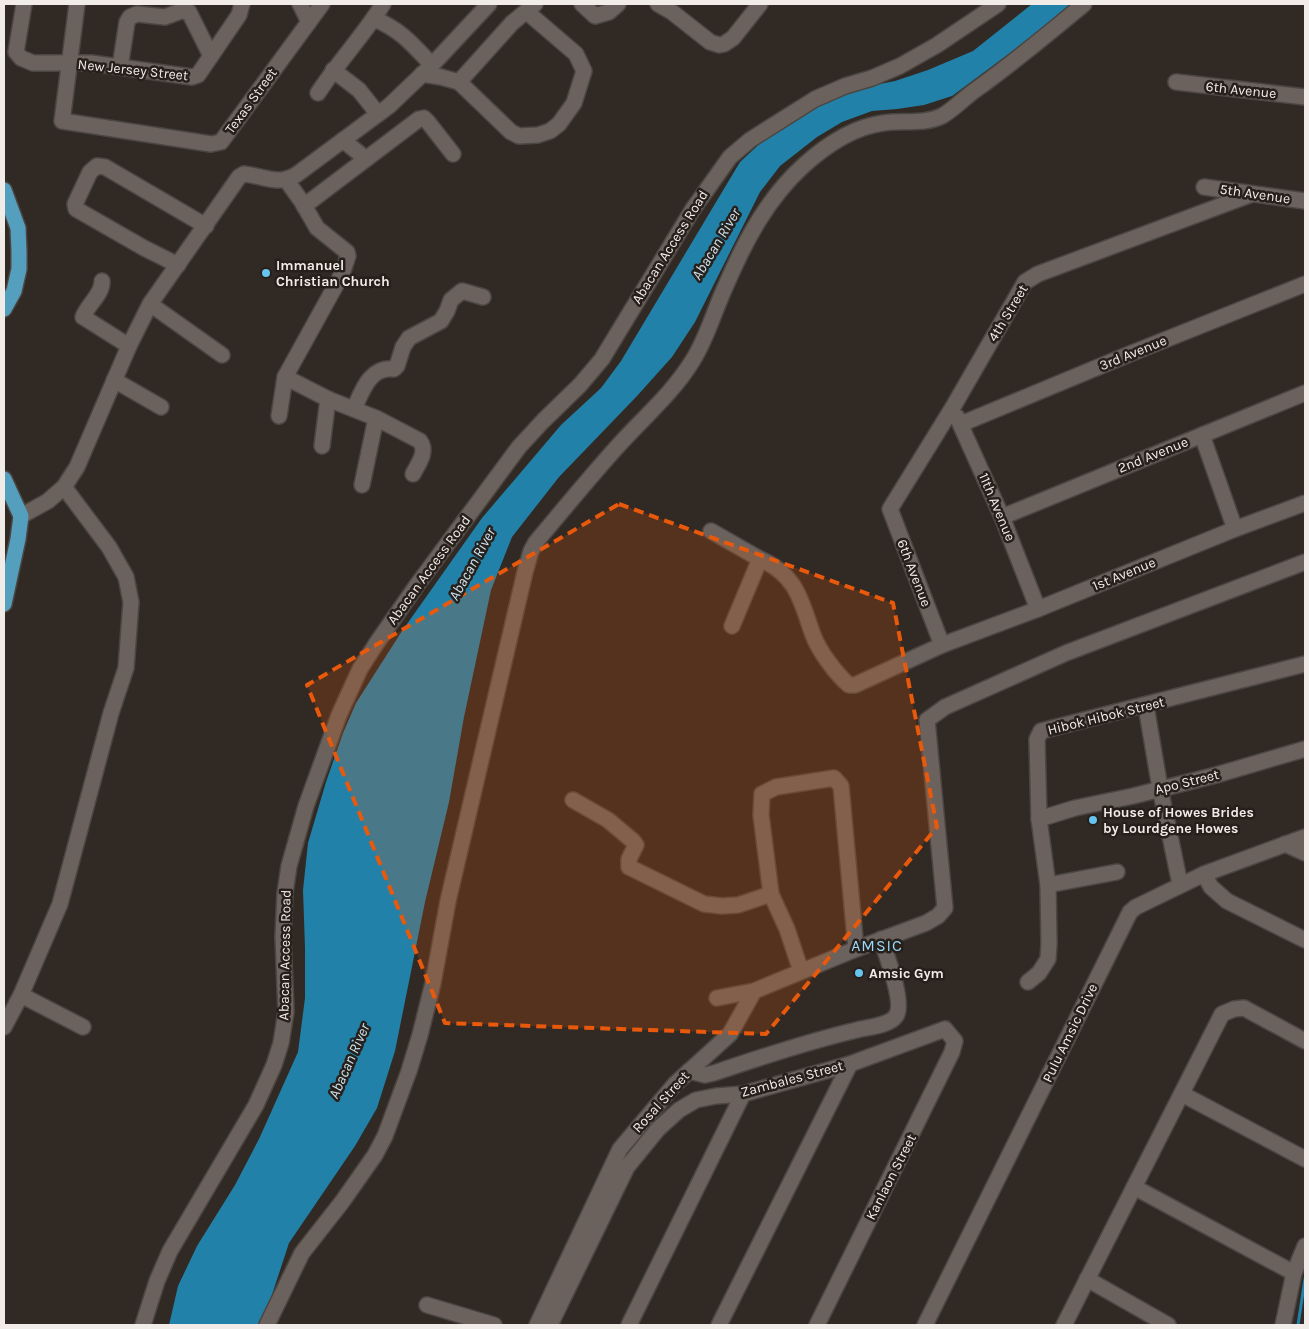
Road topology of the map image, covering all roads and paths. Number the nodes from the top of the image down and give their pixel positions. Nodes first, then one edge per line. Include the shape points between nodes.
1 (24, 4) edge
2 (77, 4) edge
3 (242, 4) edge
4 (300, 4) edge
5 (322, 4) edge
6 (383, 4) edge
7 (489, 4) edge
8 (582, 4) edge
9 (618, 4) edge
10 (658, 4) edge
11 (760, 4) edge
12 (998, 4) edge
13 (1084, 4) edge
14 (531, 8) edge
15 (374, 19) junction
16 (309, 22) junction
17 (212, 56) junction
18 (69, 63) junction
19 (120, 67) junction
20 (333, 70) junction
21 (427, 70) junction
22 (459, 82) junction
23 (1176, 82) dead end
24 (318, 93) dead end
25 (1305, 97) edge
26 (378, 114) junction
27 (343, 140) junction
28 (453, 154) dead end
29 (366, 159) junction
30 (286, 180) junction
31 (1204, 187) dead end
32 (4, 190) edge
33 (1252, 194) junction
34 (1305, 201) edge
35 (304, 206) junction
36 (206, 226) junction
37 (178, 265) junction
38 (102, 281) dead end
39 (1305, 284) edge
40 (483, 297) dead end
41 (150, 304) junction
42 (4, 309) edge
43 (129, 346) junction
44 (222, 355) dead end
45 (284, 377) junction
46 (114, 380) junction
47 (1305, 393) edge
48 (328, 398) junction
49 (161, 407) dead end
50 (953, 407) junction
51 (354, 409) junction
52 (279, 416) dead end
53 (376, 418) junction
54 (961, 424) junction
55 (1202, 435) junction
56 (322, 446) dead end
57 (413, 474) dead end
58 (4, 478) edge
59 (362, 485) dead end
60 (64, 487) junction
61 (895, 501) joint
62 (1305, 503) edge
63 (21, 516) junction
64 (1002, 517) junction
65 (1235, 529) junction
66 (711, 531) dead end
67 (760, 559) junction
68 (1305, 562) edge
69 (4, 604) edge
70 (1038, 609) junction
71 (732, 626) dead end
72 (942, 645) junction
73 (1305, 664) edge
74 (1146, 706) junction
75 (1305, 749) edge
76 (1160, 788) junction
77 (573, 800) dead end
78 (1039, 819) junction
79 (1305, 838) edge
80 (1285, 844) junction
81 (1305, 853) edge
82 (1117, 872) dead end
83 (1204, 874) junction
84 (1180, 884) junction
85 (1048, 885) junction
86 (771, 894) junction
87 (881, 939) junction
88 (1305, 940) edge
89 (856, 949) junction
90 (801, 971) junction
91 (1028, 982) dead end
92 (754, 991) junction
93 (21, 995) junction
94 (717, 998) dead end
95 (4, 1027) edge
96 (83, 1027) dead end
97 (945, 1029) joint
98 (1305, 1041) edge
99 (850, 1064) junction
100 (688, 1071) junction
101 (743, 1094) junction
102 (1182, 1094) junction
103 (1305, 1159) edge
104 (1134, 1187) junction
105 (1305, 1246) edge
106 (1294, 1273) junction
107 (1087, 1279) junction
108 (427, 1305) dead end
109 (143, 1325) edge
110 (267, 1325) edge
111 (494, 1325) edge
112 (536, 1325) edge
113 (550, 1325) edge
114 (629, 1325) edge
115 (719, 1325) edge
116 (817, 1325) edge
117 (925, 1325) edge
118 (1064, 1325) edge
119 (1168, 1325) edge
120 (1283, 1325) edge

1 - 18 street, New Jersey Street via 16,52 33,63
2 - 18 street
3 - 17 street, New Jersey Street via 239,15
4 - 16 street
5 - 16 street, Texas Street
6 - 15 street
7 - 21 street
8 - 9 street via 595,16
10 - 11 street via 710,42 719,45 733,38
12 - 109 street, Abacan Access Road via 900,66 815,99 750,140 730,157 712,180 602,359 519,447 402,605 360,669 319,768 289,866 283,937 286,1012 274,1065 256,1105 170,1251
13 - 110 street via 951,110 931,120 861,128 815,156 788,180 771,200 748,238 693,361 536,542 525,572 448,901 431,992 407,1079 386,1136 348,1194 302,1253
14 - 22 street via 512,23
14 - 22 street via 576,54 584,71 574,103 559,124 538,135 519,136
15 - 20 street
15 - 21 street via 402,34
16 - 18 street, Texas Street via 221,142 211,144 62,121
17 - 19 street, New Jersey Street via 198,75 192,77
17 - 19 street via 189,12 181,10 165,16 137,14 127,22
18 - 19 street, New Jersey Street
20 - 24 street
20 - 26 street via 359,90
21 - 22 street
21 - 26 street
23 - 25 street, 6th Avenue
26 - 27 street
27 - 29 street
27 - 30 street
28 - 29 street via 424,118
29 - 35 street
30 - 35 street
30 - 36 street via 244,174
31 - 33 street, 5th Avenue
32 - 42 main road via 18,228 19,251 14,290
33 - 34 street, 5th Avenue
33 - 50 street, 4th Street via 1038,274 1025,282
35 - 45 street via 317,228 348,256 342,274
36 - 37 street
36 - 37 street via 105,167 97,166 90,172 76,208
37 - 41 street
38 - 43 street via 101,289 83,317
39 - 54 street, 3rd Avenue
40 - 51 street via 462,291 451,300 441,321 409,338 394,369 382,369 374,374
41 - 43 street
41 - 44 street
43 - 46 street
45 - 48 street
45 - 52 street
46 - 49 street
46 - 60 street via 77,467
47 - 55 street, 2nd Avenue
48 - 51 street
48 - 56 street
50 - 54 street, 11th Avenue
50 - 61 street, 4th Street
51 - 53 street
53 - 57 street via 420,441 421,459
53 - 59 street
54 - 64 street, 11th Avenue
55 - 64 street, 2nd Avenue
55 - 65 street
58 - 63 main road
60 - 63 street via 48,501
60 - 93 street via 109,547 126,577 131,602 126,668 110,713 60,904
61 - 72 street, 6th Avenue via 890,509
62 - 65 street, 1st Avenue
63 - 69 main road
64 - 70 street, 11th Avenue
65 - 70 street, 1st Avenue
66 - 67 street
67 - 71 street
67 - 72 street, 1st Avenue via 774,565 791,580 814,637 849,685 863,682
68 - 87 street via 1066,653 945,707 927,720 945,908 926,923
70 - 72 street, 1st Avenue
73 - 74 street, Hibok Hibok Street
74 - 76 street
74 - 78 street, Hibok Hibok Street via 1041,731 1038,739
75 - 76 street, Apo Street
76 - 78 street, Apo Street
76 - 84 street
77 - 86 street via 608,820 633,841 636,845 629,867 704,904 738,905
78 - 85 street, Hibok Hibok Street
79 - 80 street, Pulu Amsic Drive
80 - 81 street
80 - 83 street, Pulu Amsic Drive
82 - 85 street
83 - 84 street, Pulu Amsic Drive
83 - 88 street via 1211,887 1227,901
84 - 117 street, Pulu Amsic Drive via 1136,907 1126,918
85 - 91 street, Hibok Hibok Street via 1048,959
86 - 89 street via 761,815 762,794 776,787 838,780
86 - 90 street
87 - 89 street
87 - 100 street via 900,1004 890,1022 714,1073
89 - 90 street
90 - 92 street
92 - 94 street
92 - 100 street, Rosal Street via 730,1034
93 - 95 street
93 - 96 street
97 - 99 street, Zambales Street
97 - 116 street, Kanlaon Street via 955,1041 952,1052
98 - 102 street via 1244,1008 1222,1014
99 - 101 street, Zambales Street
99 - 115 street
100 - 112 street, Rosal Street via 620,1149
101 - 113 street, Zambales Street via 696,1100 658,1129 627,1167
101 - 114 street
102 - 103 street
102 - 104 street
104 - 106 street
104 - 107 street
105 - 106 street
106 - 120 street
107 - 118 street
107 - 119 street
108 - 111 street

